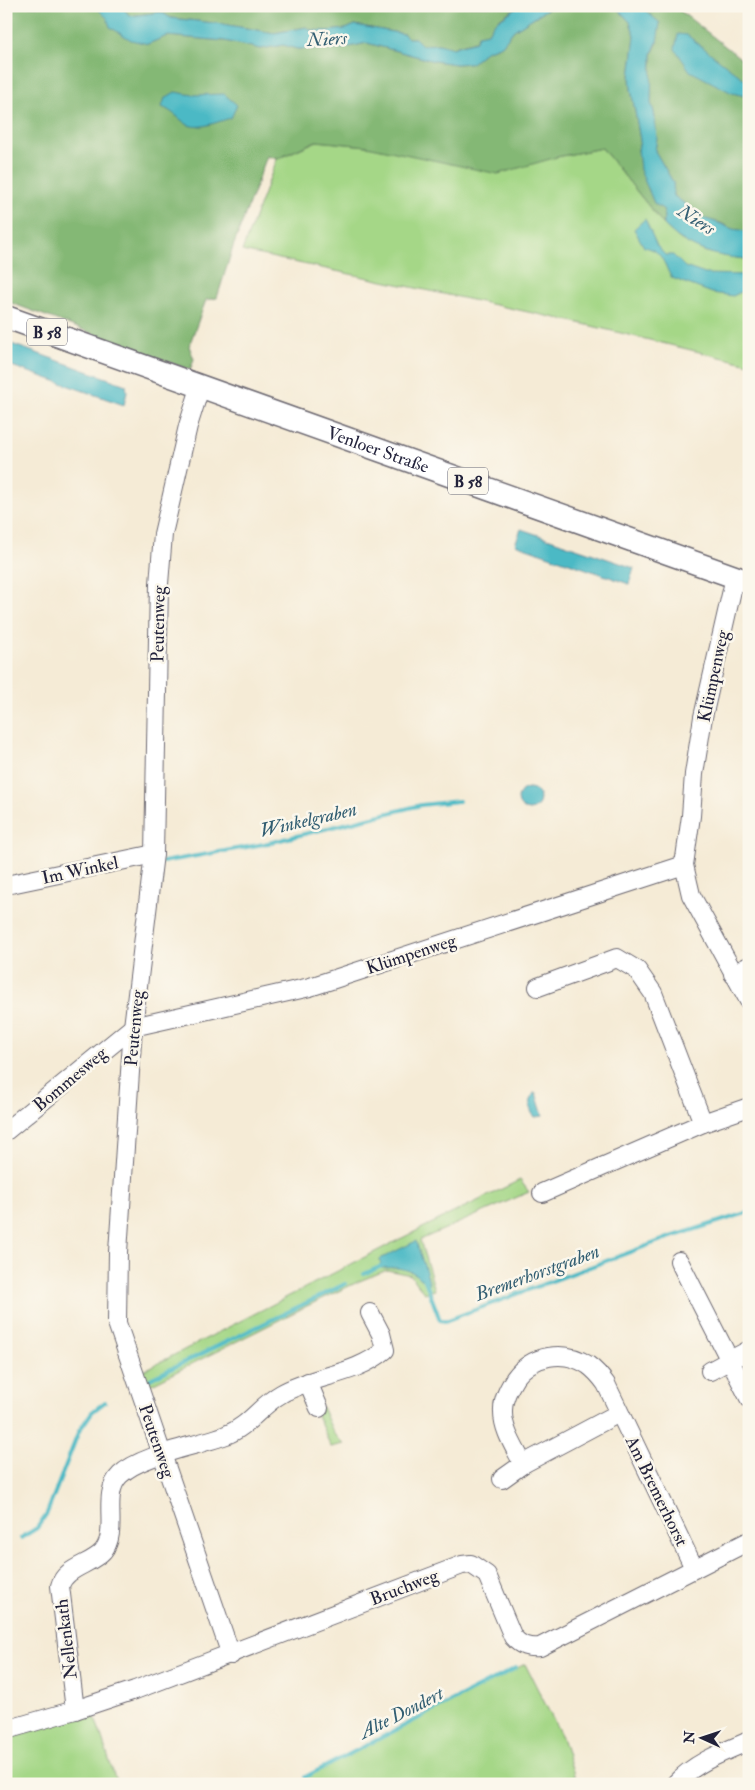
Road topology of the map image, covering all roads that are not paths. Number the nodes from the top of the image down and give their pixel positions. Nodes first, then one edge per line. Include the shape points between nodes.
1 (6, 317) edge
2 (200, 388) junction
3 (742, 579) edge
4 (154, 854) junction
5 (684, 865) junction
6 (6, 885) edge
7 (741, 970) edge
8 (538, 987) dead end
9 (749, 1001) edge
10 (133, 1027) junction
11 (749, 1107) edge
12 (703, 1123) junction
13 (6, 1131) edge
14 (542, 1193) dead end
15 (679, 1261) dead end
16 (370, 1313) dead end
17 (749, 1350) edge
18 (730, 1360) junction
19 (710, 1371) dead end
20 (308, 1382) junction
21 (749, 1398) edge
22 (319, 1408) dead end
23 (619, 1413) junction
24 (162, 1454) junction
25 (523, 1464) junction
26 (502, 1478) dead end
27 (749, 1541) edge
28 (694, 1568) junction
29 (231, 1655) junction
30 (75, 1710) junction
31 (6, 1730) edge
32 (749, 1741) edge
33 (675, 1784) edge

1 - 2 main road, Venloer Straße / B 58
2 - 3 main road, Venloer Straße / B 58
2 - 4 street, Peutenweg via 163,534 159,584
3 - 5 street, Klümpenweg via 703,716
4 - 6 street, Im Winkel
4 - 10 street, Peutenweg
5 - 7 street, Klümpenweg via 691,895
5 - 10 street, Klümpenweg via 310,987
7 - 9 street, Klümpenweg
8 - 12 street via 618,958 637,970 653,993
10 - 13 street, Bommesweg
10 - 24 street, Peutenweg via 118,1252 117,1323
11 - 12 street
12 - 14 street
15 - 18 street
16 - 20 street, Nellenkath via 385,1350 344,1373
17 - 18 street
18 - 19 street
18 - 21 street
20 - 22 street
20 - 24 street, Nellenkath via 280,1395 234,1432
23 - 25 street
23 - 25 street, Am Bremerhorst via 606,1384 588,1365 564,1356 534,1361 520,1372 504,1398 503,1411 509,1437
23 - 28 street, Am Bremerhorst
24 - 29 street, Peutenweg
24 - 30 street, Nellenkath via 120,1475 111,1497 110,1534 103,1550 62,1580 60,1592
25 - 26 street
27 - 28 street, Bruchweg
28 - 29 street, Bruchweg via 540,1647 526,1647 513,1637 487,1575 471,1564 454,1567
29 - 30 street, Bruchweg
30 - 31 street, Bruchweg
32 - 33 street via 710,1758

